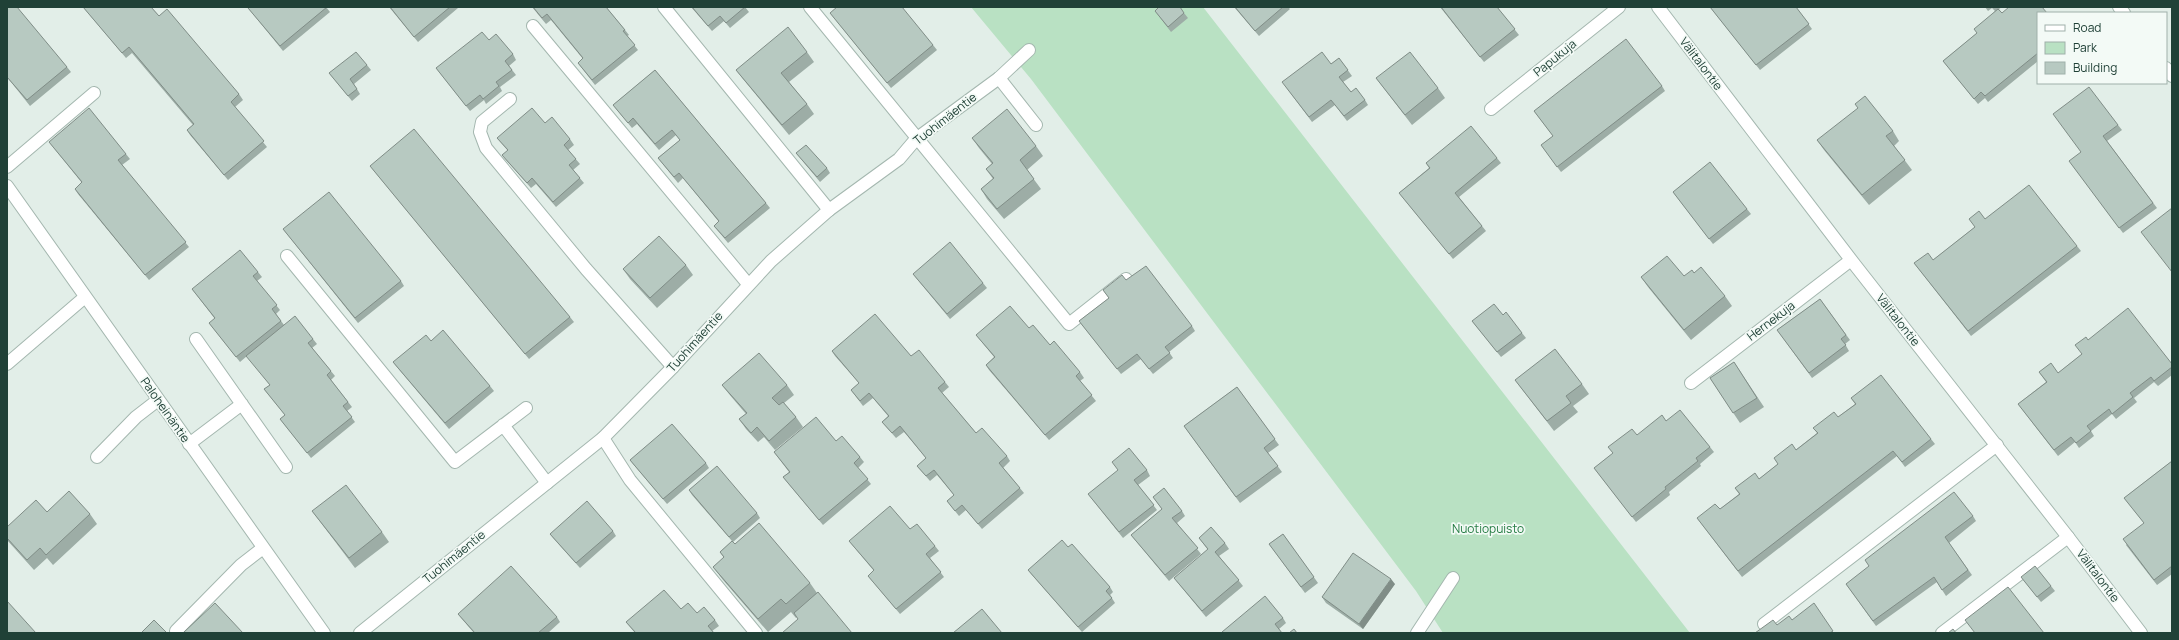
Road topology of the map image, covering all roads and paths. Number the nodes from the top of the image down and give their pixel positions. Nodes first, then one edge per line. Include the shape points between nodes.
1 (664, 7) edge
2 (810, 7) edge
3 (1619, 7) edge
4 (1658, 7) edge
5 (533, 26) dead end
6 (1029, 50) dead end
7 (999, 78) junction
8 (94, 93) dead end
9 (510, 99) dead end
10 (1490, 110) dead end
11 (1036, 125) dead end
12 (916, 139) junction
13 (7, 167) edge
14 (7, 186) edge
15 (829, 210) junction
16 (287, 256) dead end
17 (1851, 260) junction
18 (1126, 279) edge
19 (748, 284) junction
20 (85, 297) junction
21 (196, 339) dead end
22 (7, 364) edge
23 (673, 367) junction
24 (1691, 383) dead end
25 (158, 400) junction
26 (242, 404) junction
27 (526, 408) dead end
28 (503, 425) junction
29 (603, 438) junction
30 (189, 444) junction
31 (1997, 445) junction
32 (97, 457) dead end
33 (286, 467) dead end
34 (546, 483) junction
35 (2068, 537) junction
36 (263, 548) junction
37 (1453, 578) dead end
38 (1764, 624) dead end
39 (176, 631) dead end
40 (324, 633) edge
41 (360, 633) edge
42 (756, 633) edge
43 (1417, 633) edge
44 (1942, 633) edge
45 (2141, 633) edge

1 - 15 street
2 - 12 street
3 - 10 street, Papukuja
4 - 17 street, Välitalontie
5 - 19 street
6 - 7 street, Tuohimäentie
7 - 11 street
7 - 12 street, Tuohimäentie
8 - 13 street
9 - 23 street via 482,122 480,132 486,148 586,269
12 - 15 street, Tuohimäentie via 899,158
12 - 18 street via 1069,324
14 - 20 street, Paloheinäntie
15 - 19 street, Tuohimäentie
16 - 28 street via 455,462
17 - 24 street, Hernekuja
17 - 31 street, Välitalontie
19 - 23 street, Tuohimäentie
20 - 22 street
20 - 25 street, Paloheinäntie
21 - 26 street
23 - 29 street, Tuohimäentie
25 - 30 street, Paloheinäntie
25 - 32 street via 136,417
26 - 30 street
26 - 33 street
27 - 28 street
28 - 34 street
29 - 34 street, Tuohimäentie
29 - 42 street via 630,480
30 - 36 street, Paloheinäntie
31 - 35 street, Välitalontie
31 - 38 street
34 - 41 street, Tuohimäentie
35 - 44 street
35 - 45 street, Välitalontie
36 - 39 street via 241,565
36 - 40 street, Paloheinäntie
37 - 43 street

